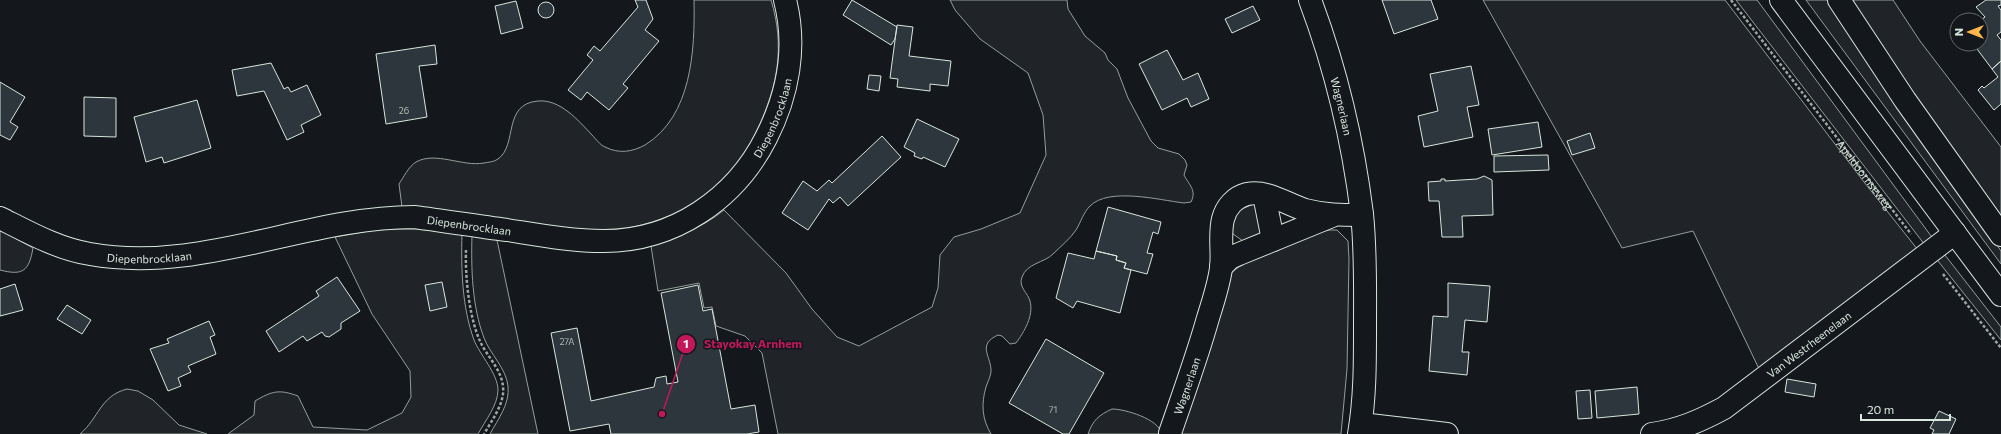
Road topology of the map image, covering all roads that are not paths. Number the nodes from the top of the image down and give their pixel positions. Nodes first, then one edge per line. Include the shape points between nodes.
1 (785, 0) edge
2 (1310, 0) edge
3 (1781, 0) edge
4 (1839, 0) edge
5 (1264, 195) junction
6 (1362, 215) junction
7 (1332, 216) junction
8 (0, 218) edge
9 (1955, 234) junction
10 (2001, 235) edge
11 (1273, 240) junction
12 (1221, 267) junction
13 (2001, 295) edge
14 (1360, 429) edge
15 (1170, 433) edge
16 (1446, 434) edge
17 (1652, 434) edge

1 - 8 street, Diepenbrocklaan via 790,31 788,77 778,114 763,144 741,176 703,212 648,235 605,241 577,240 414,217 389,217 331,226 204,253 178,257 130,258 90,254 60,246
2 - 6 street, Wagnerlaan via 1333,66 1342,103 1351,141
3 - 9 street
4 - 10 street via 1905,100
5 - 7 street, Wagnerlaan via 1304,210
5 - 11 street
5 - 12 street, Wagnerlaan via 1256,193 1239,196 1226,211 1221,238
6 - 7 street, Wagnerlaan
6 - 14 street, Wagnerlaan via 1366,281 1365,373
7 - 11 street, Wagnerlaan
9 - 13 street
9 - 17 street, Van Westrheenelaan via 1724,408 1697,423
11 - 12 street, Wagnerlaan via 1230,258
12 - 15 street, Wagnerlaan via 1202,341
14 - 16 street

